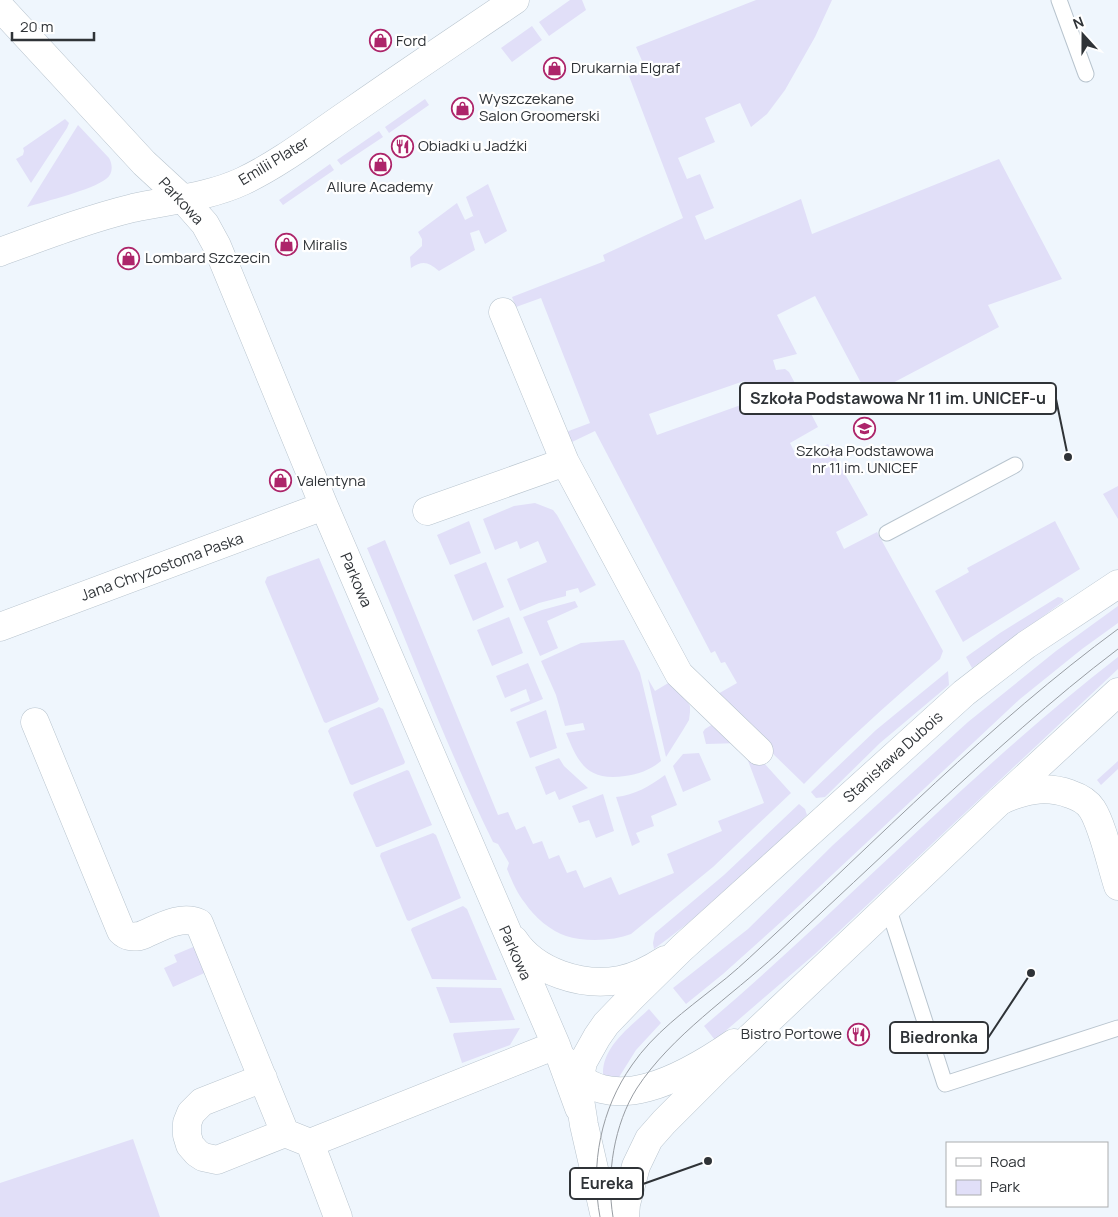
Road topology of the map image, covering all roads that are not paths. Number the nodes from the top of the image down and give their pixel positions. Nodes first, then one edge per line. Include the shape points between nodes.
1 (515, 0) edge
2 (1059, 0) edge
3 (0, 7) edge
4 (1086, 74) dead end
5 (182, 199) junction
6 (0, 252) edge
7 (503, 312) dead end
8 (565, 462) junction
9 (1015, 465) dead end
10 (324, 506) junction
11 (427, 511) dead end
12 (887, 534) dead end
13 (1118, 584) edge
14 (0, 627) edge
15 (1118, 692) edge
16 (35, 722) dead end
17 (759, 751) dead end
18 (1000, 801) junction
19 (1118, 886) edge
20 (888, 907) junction
21 (502, 922) junction
22 (682, 948) junction
23 (776, 1014) junction
24 (1118, 1028) edge
25 (556, 1045) junction
26 (262, 1078) junction
27 (579, 1078) junction
28 (584, 1125) junction
29 (285, 1133) junction
30 (310, 1143) junction
31 (338, 1217) edge
32 (605, 1217) edge
33 (625, 1217) edge

1 - 5 street, Emilii Plater via 270,166 243,181
2 - 4 lane
3 - 5 street, Parkowa via 144,163
5 - 6 street, Emilii Plater via 132,208
5 - 10 street, Parkowa via 204,224 217,246
7 - 8 street
8 - 11 street
8 - 17 street via 679,674
9 - 12 lane
10 - 14 street, Jana Chryzostoma Paska
10 - 21 street, Parkowa
13 - 22 street, Stanisława Dubois via 1026,645 964,693
15 - 18 street
16 - 26 street via 121,931 133,937 182,919 199,922
18 - 19 street via 1039,789 1077,796 1093,811
18 - 20 street
20 - 23 street
20 - 24 lane via 945,1084
21 - 22 street, Stanisława Dubois via 526,954 573,979 611,981 633,977
21 - 25 street, Parkowa
22 - 27 street, Stanisława Dubois via 606,1024 589,1050
23 - 27 street via 711,1059 657,1084 610,1092
23 - 33 street via 649,1139 636,1166
25 - 27 street
25 - 28 street, Parkowa
25 - 30 street
26 - 29 street
26 - 29 street via 202,1102 191,1113 187,1124 190,1145 202,1157 217,1160
27 - 28 street, Stanisława Dubois
28 - 32 street, Parkowa
29 - 30 street
30 - 31 street

